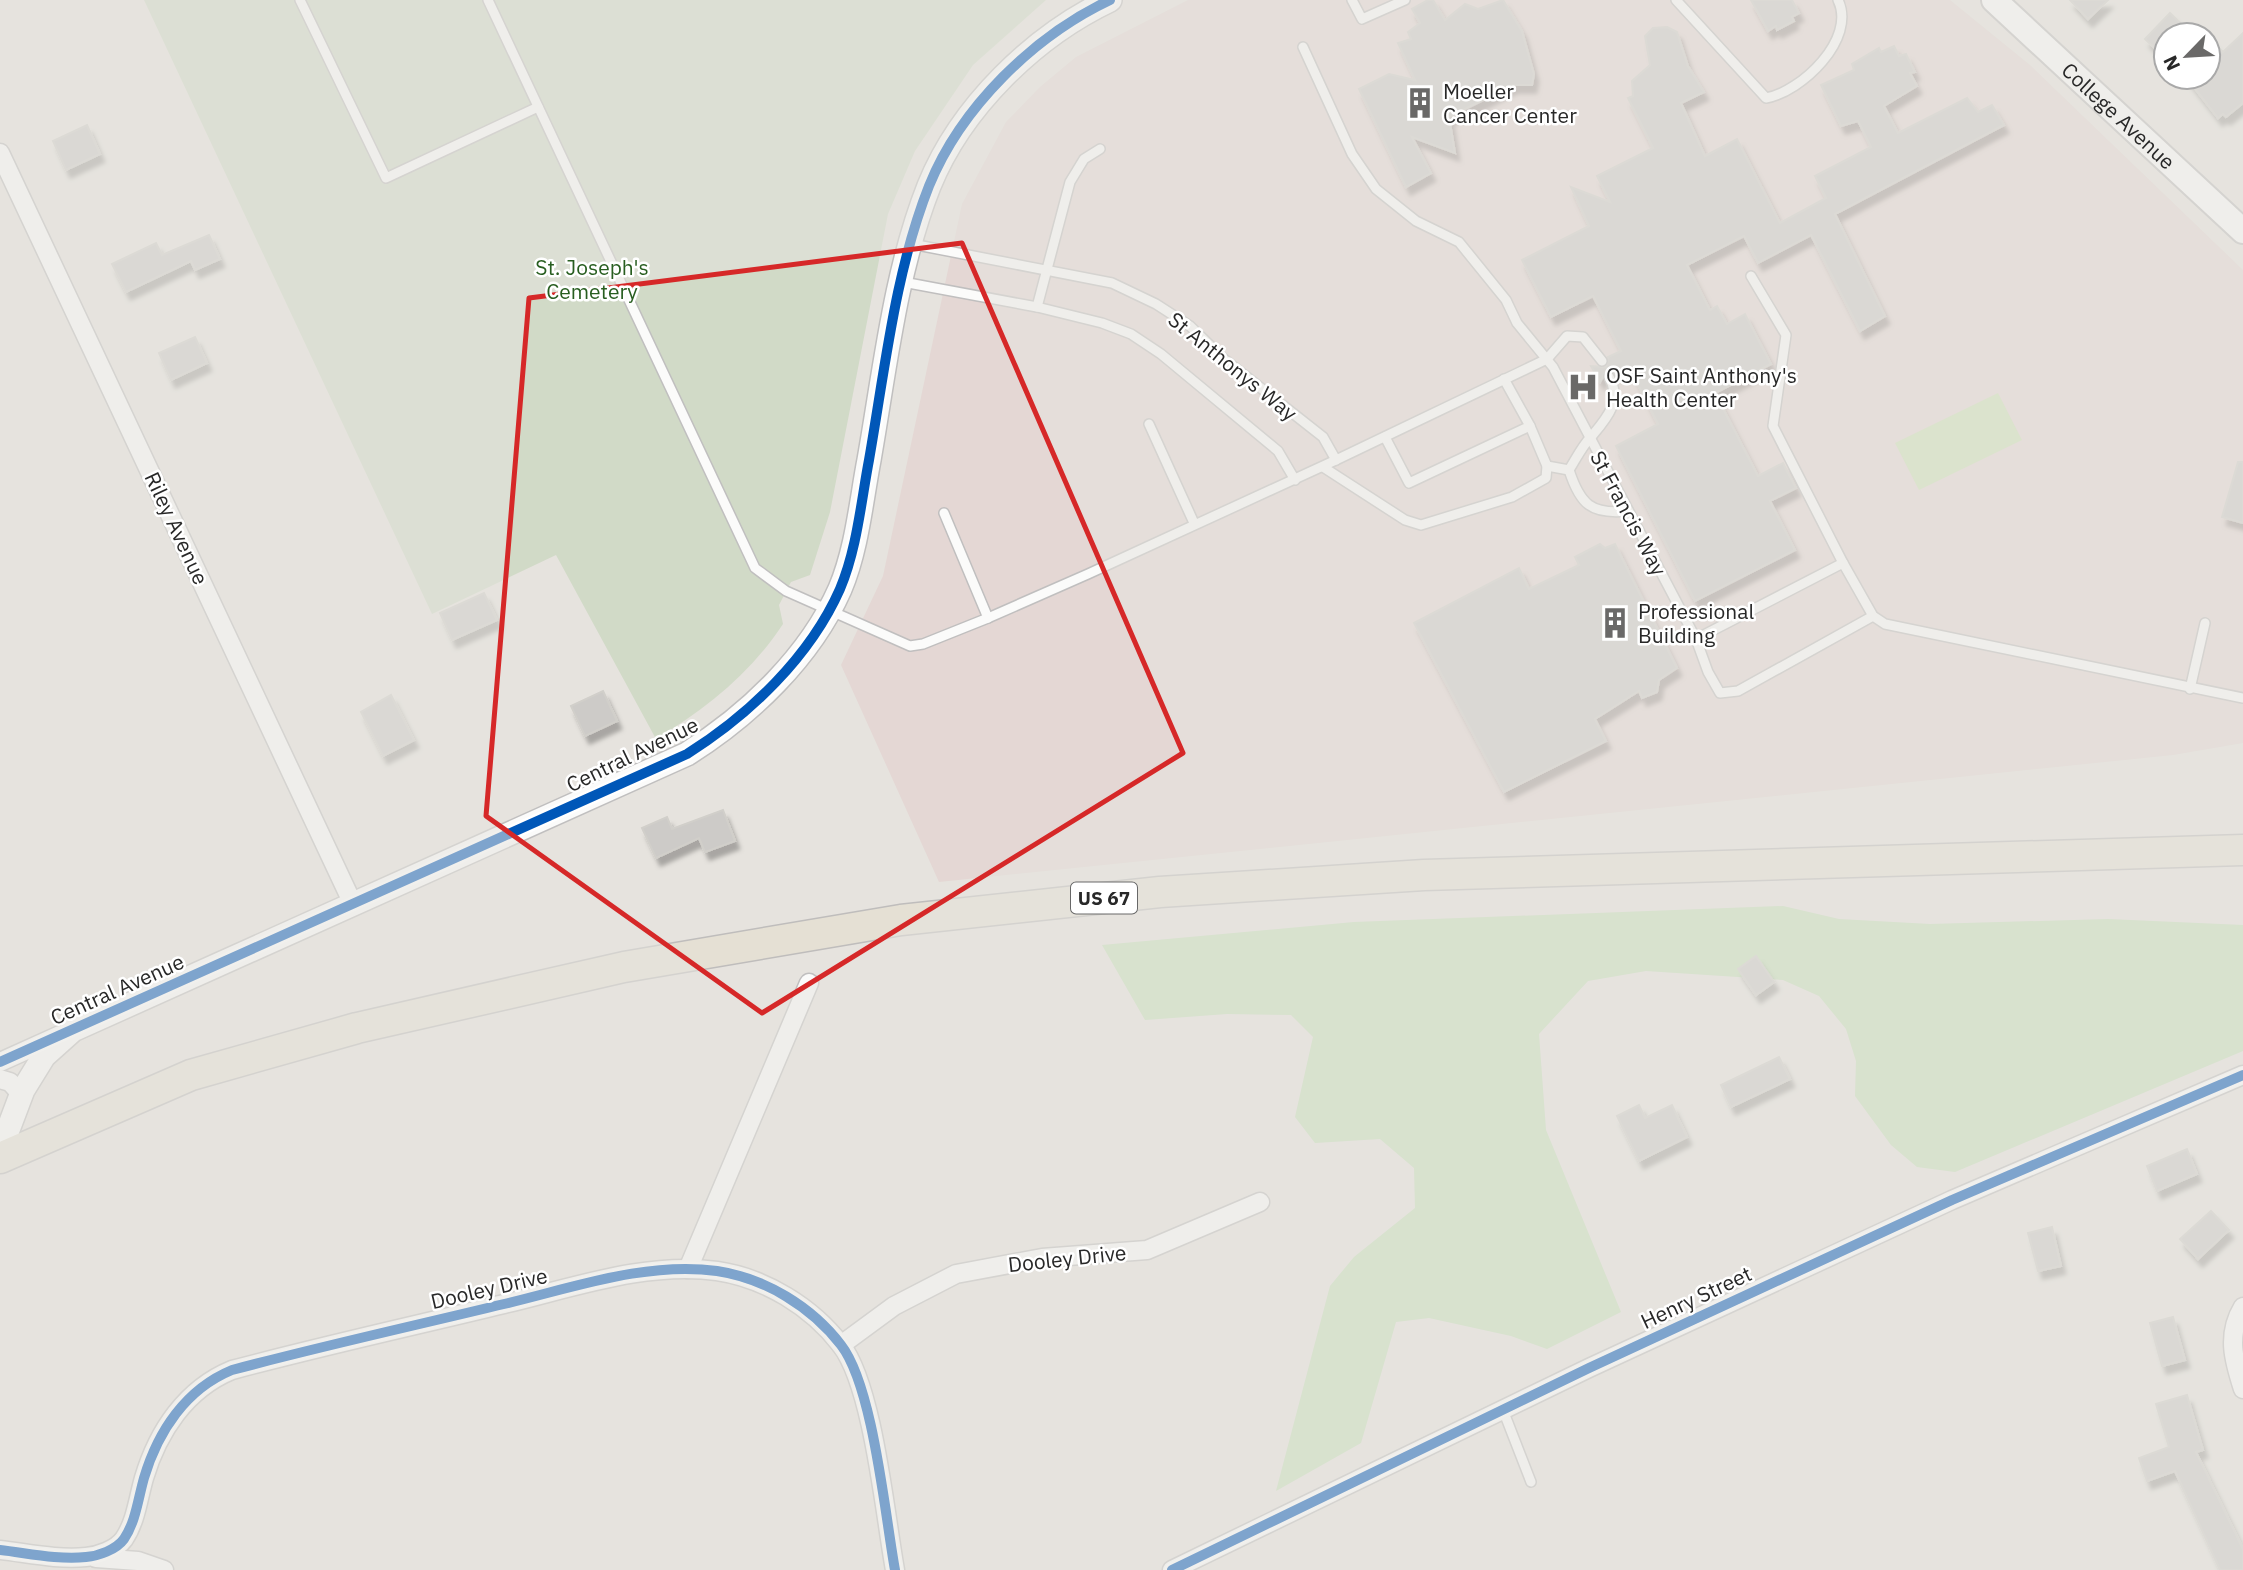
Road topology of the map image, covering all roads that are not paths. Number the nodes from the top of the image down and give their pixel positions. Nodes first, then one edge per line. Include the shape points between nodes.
1 (300, 0) edge
2 (488, 0) edge
3 (1110, 0) edge
4 (1352, 0) edge
5 (1405, 0) edge
6 (1676, 0) edge
7 (1838, 0) edge
8 (1994, 0) edge
9 (1303, 47) dead end
10 (538, 107) junction
11 (1100, 149) dead end
12 (0, 153) edge
13 (2243, 231) edge
14 (912, 244) junction
15 (1047, 269) junction
16 (1751, 276) dead end
17 (903, 282) junction
18 (1037, 307) junction
19 (1547, 359) junction
20 (1602, 361) dead end
21 (1609, 377) dead end
22 (1504, 379) junction
23 (1149, 424) dead end
24 (1530, 426) junction
25 (1385, 437) junction
26 (1590, 438) junction
27 (1336, 460) junction
28 (1547, 466) junction
29 (1323, 467) junction
30 (1569, 470) junction
31 (1295, 480) junction
32 (1628, 511) junction
33 (944, 513) dead end
34 (1194, 523) junction
35 (1843, 563) junction
36 (827, 610) junction
37 (1873, 616) junction
38 (988, 618) junction
39 (2205, 622) dead end
40 (1696, 639) junction
41 (2190, 689) junction
42 (2243, 698) edge
43 (2243, 850) edge
44 (353, 904) junction
45 (809, 983) dead end
46 (73, 1030) junction
47 (0, 1062) edge
48 (2243, 1075) edge
49 (0, 1079) edge
50 (22, 1092) junction
51 (0, 1151) edge
52 (0, 1158) edge
53 (1260, 1202) dead end
54 (688, 1269) junction
55 (2243, 1307) edge
56 (841, 1345) junction
57 (2243, 1389) edge
58 (1503, 1409) junction
59 (1531, 1482) dead end
60 (0, 1550) edge
61 (86, 1557) junction
62 (56, 1563) edge
63 (164, 1570) edge
64 (895, 1570) edge
65 (1172, 1570) edge

1 - 10 lane via 386,178
2 - 10 lane
3 - 14 street, Central Avenue via 1057,29 989,92 930,183
4 - 5 lane via 1362,19
6 - 7 lane via 1766,97 1781,95 1821,63 1840,32 1843,9
8 - 13 main road, College Avenue
9 - 19 lane, St Francis Way via 1352,154 1377,189 1416,221 1459,242
10 - 36 lane via 755,568 786,591
11 - 15 lane via 1084,159 1070,182
12 - 44 street, Riley Avenue
14 - 15 lane, St Anthonys Way
14 - 17 street, Central Avenue
15 - 18 lane
15 - 27 lane, St Anthonys Way via 1112,283 1190,326 1224,359 1323,437
16 - 35 lane via 1786,335 1773,426
17 - 18 lane, St Anthonys Way
17 - 36 street, Central Avenue via 853,546 840,589
18 - 31 lane, St Anthonys Way via 1102,323 1161,354 1278,451
19 - 20 lane via 1567,336 1583,337
19 - 22 lane
19 - 26 lane, St Francis Way
21 - 26 lane via 1615,398 1606,421
22 - 24 lane
22 - 25 lane
23 - 34 lane
24 - 25 lane via 1409,483
24 - 28 lane
25 - 27 lane
26 - 30 lane
26 - 32 lane, St Francis Way
27 - 29 lane
28 - 29 lane via 1546,478 1512,498 1421,525 1405,520
28 - 30 lane
29 - 31 lane
30 - 32 lane via 1587,505 1609,513
31 - 34 lane
32 - 40 lane, St Francis Way
33 - 38 lane
34 - 38 lane
35 - 37 lane
35 - 40 lane
36 - 38 lane via 911,646
36 - 44 street, Central Avenue via 798,654 752,705 687,754
37 - 40 lane, St Francis Way via 1738,691 1720,693
37 - 41 lane via 1885,624
39 - 41 lane
41 - 42 lane
43 - 52 highway, US 67 via 1411,876 1160,892 901,920 624,967 357,1028 191,1075
44 - 46 street, Central Avenue
45 - 54 street
46 - 47 street, Central Avenue
46 - 50 street via 44,1056
48 - 58 street, Henry Street via 1952,1200
49 - 50 street
50 - 51 street
53 - 56 street, Dooley Drive via 1147,1250 1042,1258 956,1274 894,1306
54 - 56 street, Dooley Drive via 717,1271 764,1284 790,1298
54 - 61 street, Dooley Drive via 610,1279 342,1341 212,1378 176,1412 159,1441 122,1542
55 - 57 street via 2231,1345
56 - 64 street, Dooley Drive via 861,1385
58 - 59 lane
58 - 65 street, Henry Street
60 - 62 street, Dooley Drive
61 - 62 street, Dooley Drive
61 - 63 street via 138,1561

